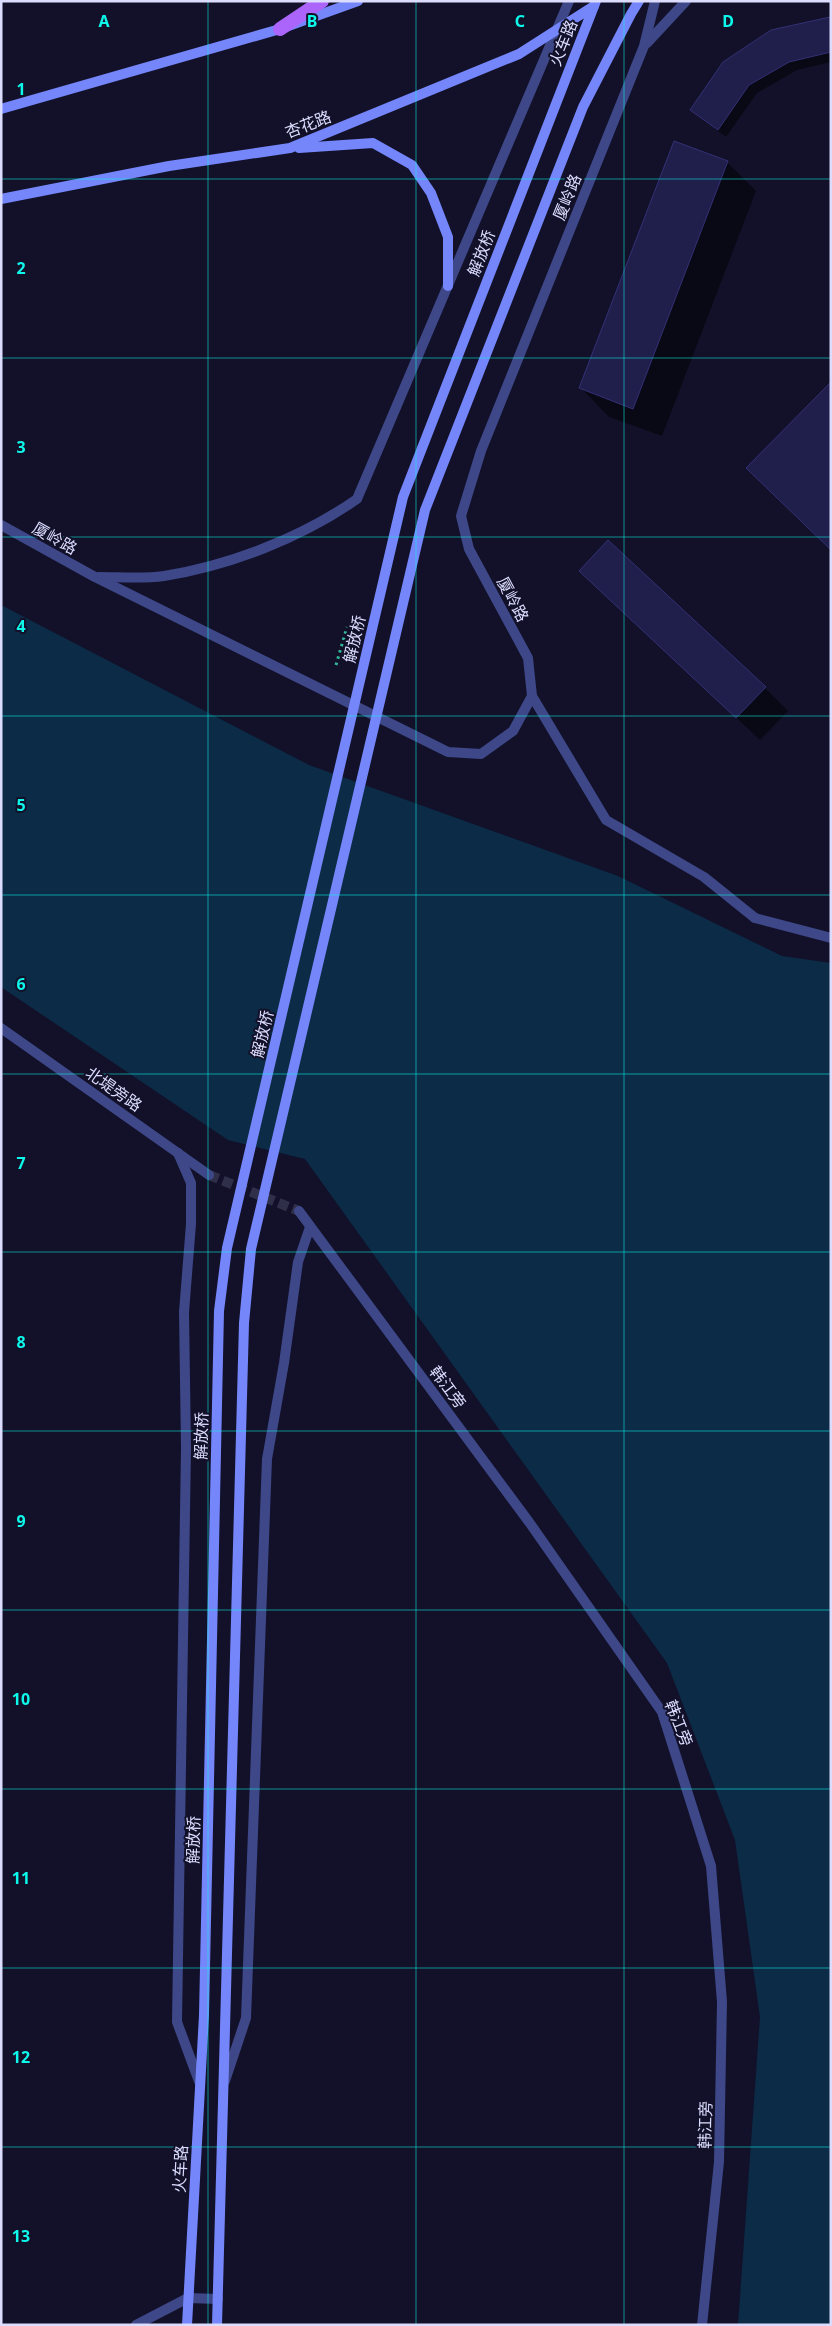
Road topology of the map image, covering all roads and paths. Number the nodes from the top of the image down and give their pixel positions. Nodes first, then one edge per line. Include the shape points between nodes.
1 (322, 1) edge
2 (358, 1) edge
3 (569, 1) edge
4 (639, 1) edge
5 (656, 1) edge
6 (686, 1) edge
7 (597, 3) edge
8 (280, 29) junction
9 (557, 30) junction
10 (644, 46) junction
11 (558, 96) joint
12 (1, 109) edge
13 (290, 148) junction
14 (1, 199) edge
15 (448, 286) junction
16 (1, 525) edge
17 (95, 577) junction
18 (532, 696) junction
19 (831, 938) edge
20 (1, 1028) edge
21 (177, 1152) junction
22 (210, 1175) tunnel mouth
23 (299, 1211) tunnel mouth
24 (310, 1227) junction
25 (204, 2015) joint
26 (224, 2082) junction
27 (200, 2084) junction
28 (188, 2298) junction
29 (218, 2299) junction
30 (136, 2325) edge
31 (187, 2325) edge
32 (217, 2325) edge
33 (702, 2325) edge

1 - 8 main road
2 - 8 main road
3 - 9 street, 厦岭路
4 - 26 main road via 583,107 425,510 251,1249 244,1323
5 - 10 street
6 - 10 street
7 - 9 main road, 杏花路
7 - 11 main road, 火车路
8 - 12 main road
9 - 13 main road, 杏花路 via 519,54
9 - 15 street, 厦岭路
10 - 18 street, 厦岭路 via 481,451 461,516 469,549 528,658
11 - 25 main road, 解放桥 via 403,497 228,1248 219,1311
13 - 14 main road, 杏花路 via 169,166
13 - 15 main road via 374,143 412,165 431,193 448,237
15 - 17 street, 厦岭路 via 357,499 331,517 298,533 230,560 162,576
16 - 17 street, 厦岭路
17 - 18 street, 厦岭路 via 448,752 481,754 513,731
18 - 19 street via 606,820 704,878 755,918
20 - 21 street, 北堤旁路
21 - 22 street, 北堤旁路
21 - 27 street via 190,1183 191,1224 184,1312 186,1448 177,2022
23 - 24 street, 韩江旁
24 - 26 street via 298,1262 267,1459 246,2018
24 - 33 street, 韩江旁 via 529,1522 662,1712 711,1866 722,2002 719,2162
25 - 27 main road, 火车路
26 - 29 main road
27 - 28 main road, 火车路
28 - 29 street
28 - 30 street
28 - 31 main road, 火车路
29 - 32 main road

